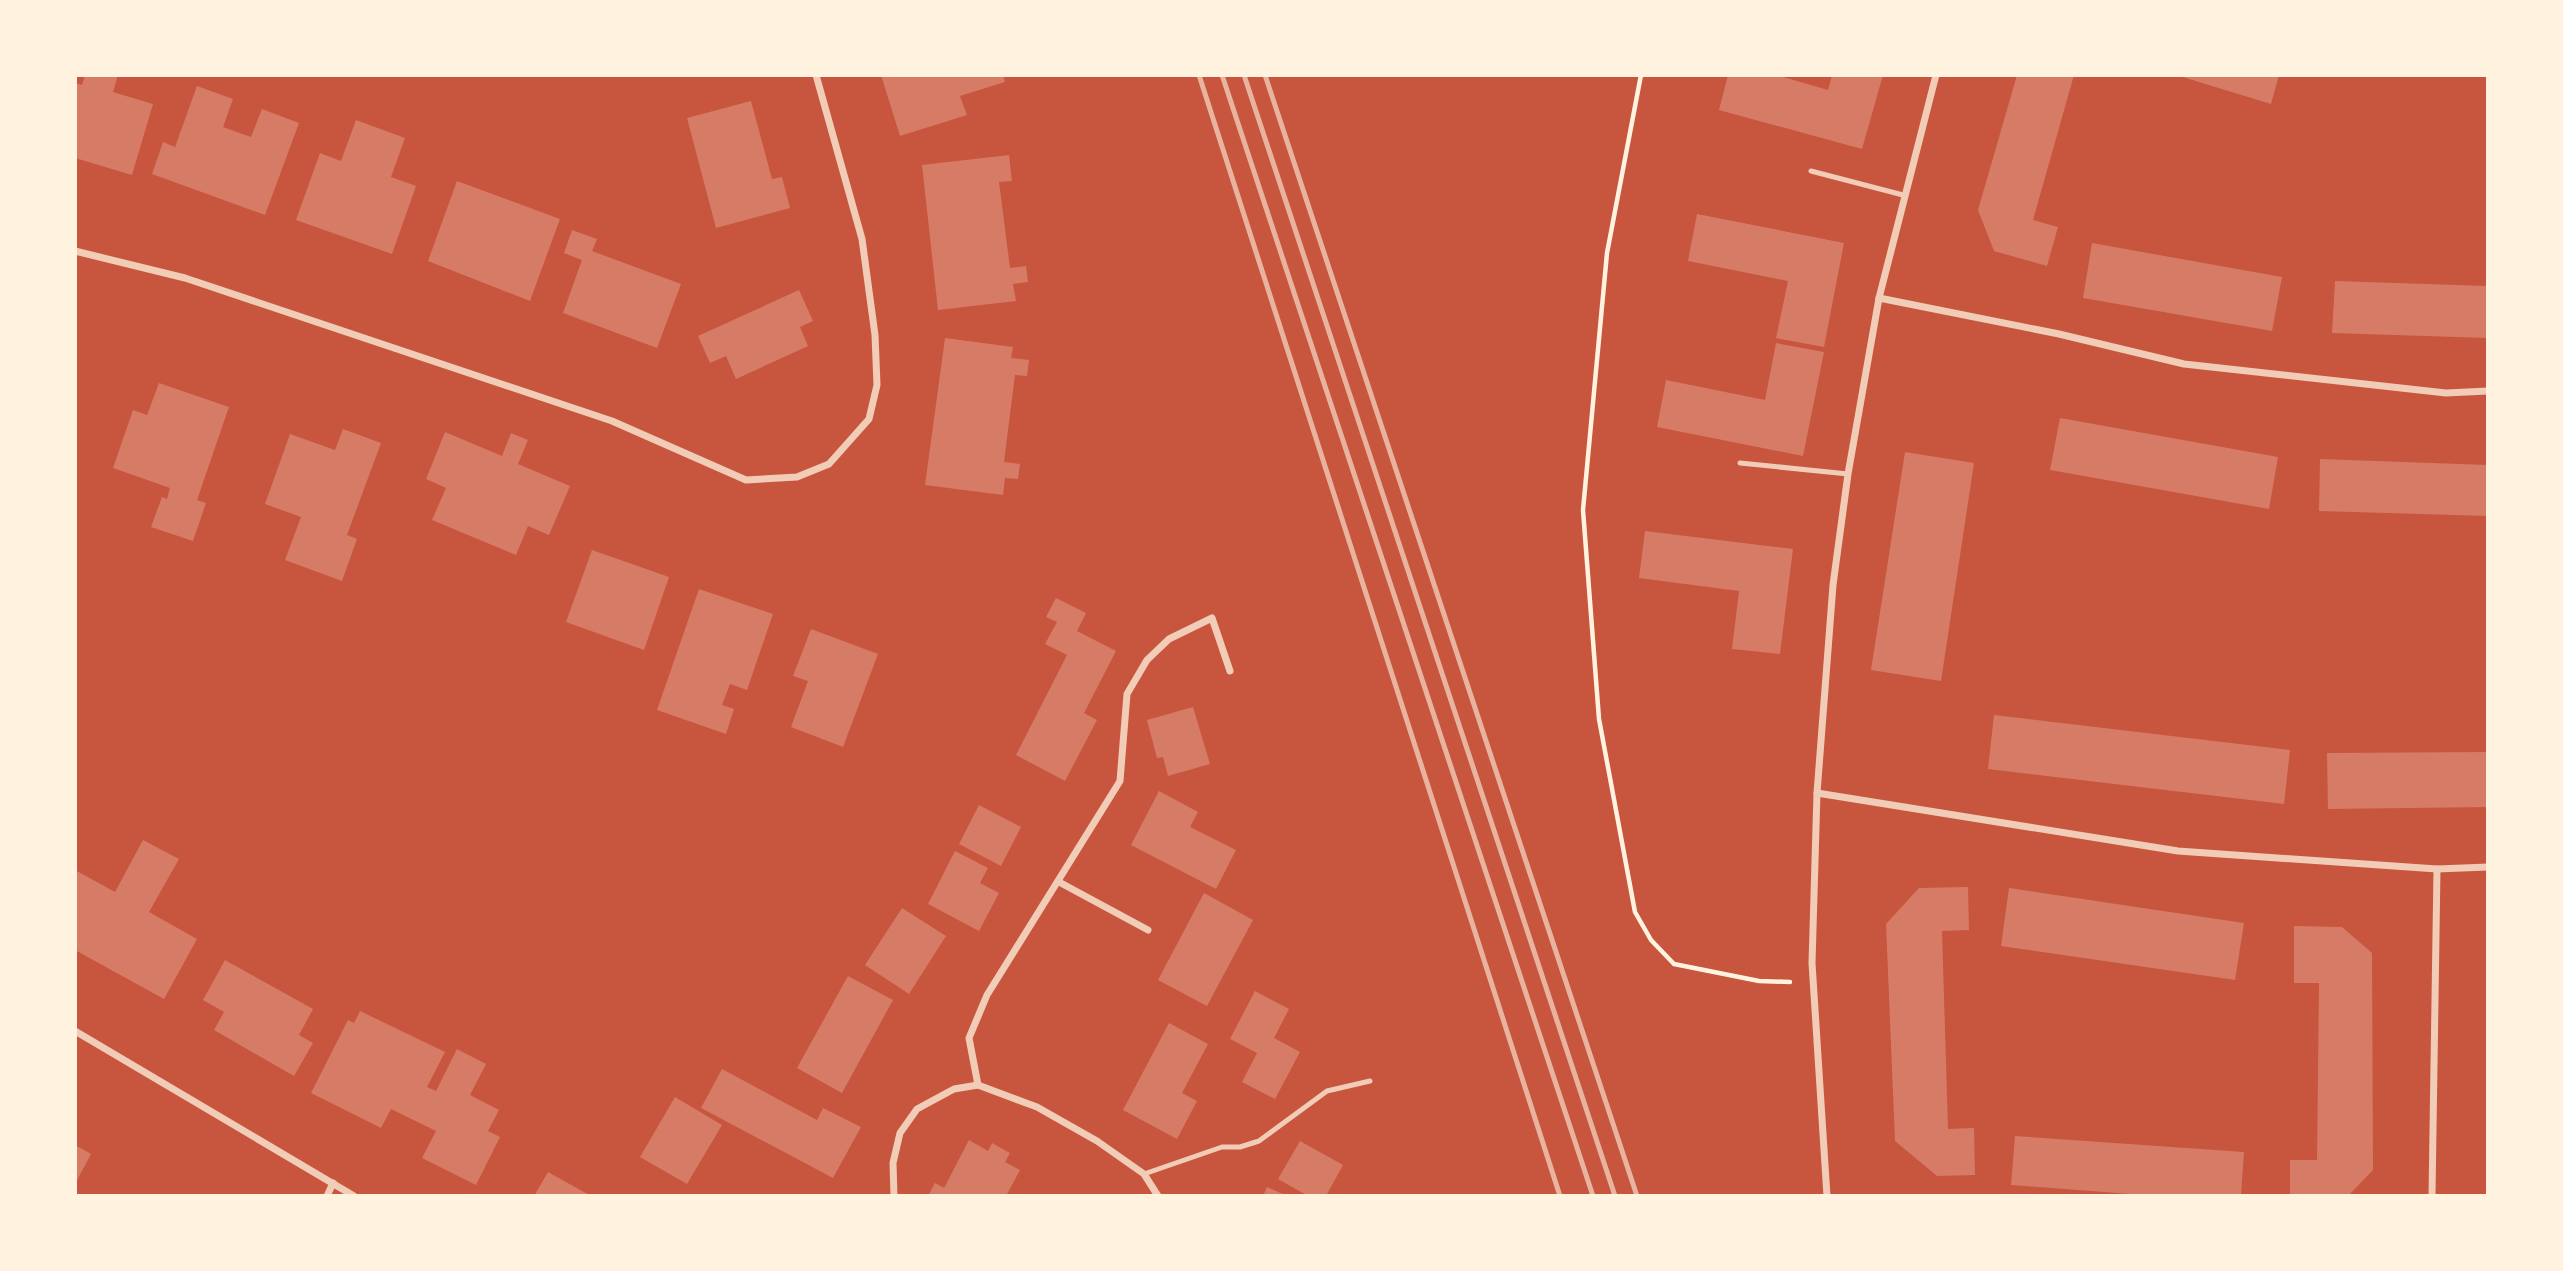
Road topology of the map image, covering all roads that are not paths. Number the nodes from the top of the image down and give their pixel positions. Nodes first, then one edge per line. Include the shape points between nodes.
1 (816, 75) edge
2 (1936, 75) edge
3 (1811, 171) dead end
4 (1903, 195) junction
5 (75, 251) edge
6 (1878, 298) junction
7 (2488, 391) edge
8 (1740, 463) dead end
9 (1848, 474) junction
10 (1230, 671) dead end
11 (1817, 793) junction
12 (2488, 867) edge
13 (2437, 869) junction
14 (1059, 882) junction
15 (1148, 930) dead end
16 (75, 1031) edge
17 (1370, 1081) dead end
18 (978, 1085) junction
19 (1144, 1174) junction
20 (333, 1183) junction
21 (327, 1196) edge
22 (355, 1196) edge
23 (894, 1196) edge
24 (1158, 1196) edge
25 (1827, 1196) edge
26 (2432, 1196) edge

1 - 5 street via 862,239 877,385 869,419 829,464 797,477 746,480 612,421 185,278
2 - 4 street
3 - 4 lane
4 - 6 street
6 - 7 street via 2184,364 2446,393
6 - 9 street
8 - 9 lane
9 - 11 street via 1833,585
10 - 14 street via 1212,618 1169,639 1147,660 1126,694 1120,781
11 - 13 street via 2178,851
11 - 25 street via 1814,983
12 - 13 street
13 - 26 street
14 - 15 street
14 - 18 street via 987,995 969,1038
16 - 20 street
17 - 19 lane via 1327,1091 1259,1141 1222,1147
18 - 19 street via 1037,1107
18 - 23 street via 954,1090 917,1110 900,1133
19 - 24 street
20 - 21 street
20 - 22 street

